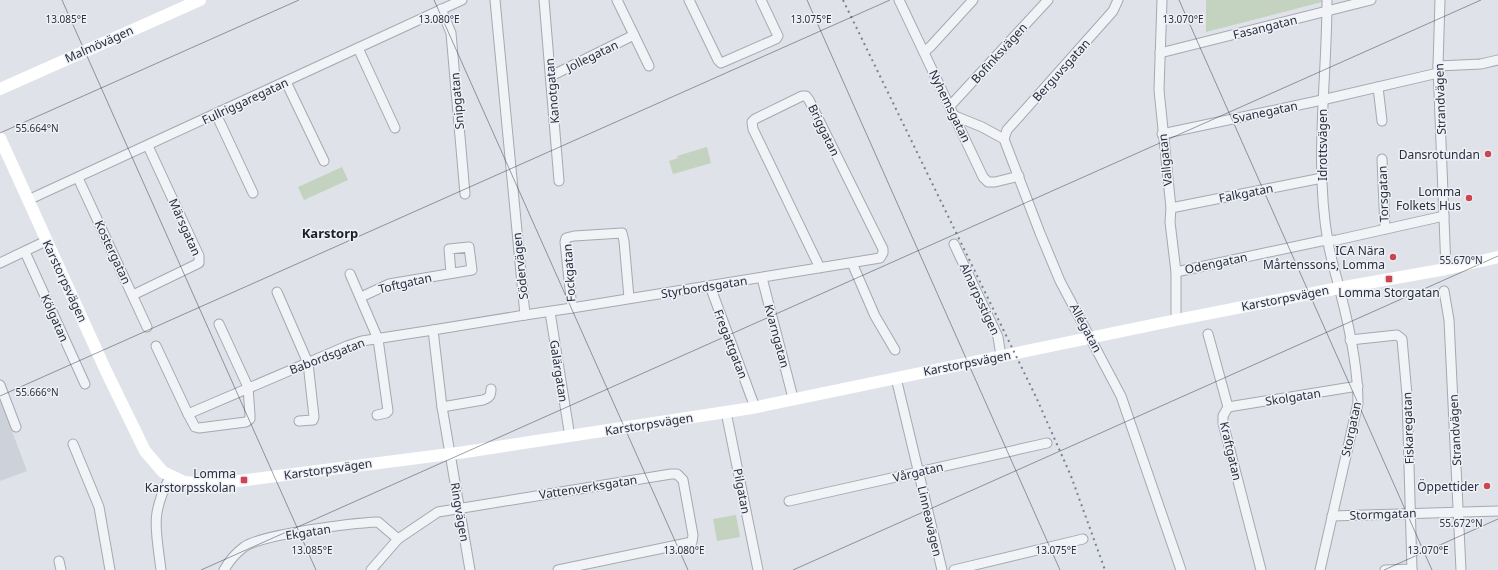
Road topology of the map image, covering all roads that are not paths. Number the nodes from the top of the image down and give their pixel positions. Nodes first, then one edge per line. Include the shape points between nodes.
1 (200, 0) edge
2 (462, 0) edge
3 (495, 0) edge
4 (544, 0) edge
5 (616, 0) edge
6 (689, 0) edge
7 (761, 0) edge
8 (899, 0) edge
9 (974, 0) edge
10 (1048, 0) edge
11 (1118, 0) edge
12 (1162, 0) edge
13 (1327, 0) edge
14 (1371, 0) edge
15 (1440, 0) edge
16 (441, 9) junction
17 (1327, 12) junction
18 (634, 36) junction
19 (358, 48) junction
20 (924, 52) junction
21 (1160, 53) junction
22 (1498, 60) edge
23 (649, 66) dead end
24 (1438, 70) junction
25 (551, 76) junction
26 (286, 82) junction
27 (1378, 88) junction
28 (0, 89) edge
29 (1322, 100) junction
30 (950, 106) junction
31 (216, 114) junction
32 (954, 116) junction
33 (1382, 122) dead end
34 (395, 128) dead end
35 (1162, 134) junction
36 (0, 138) edge
37 (1004, 139) junction
38 (148, 146) junction
39 (1382, 159) dead end
40 (324, 161) dead end
41 (1020, 176) junction
42 (78, 178) junction
43 (1322, 178) junction
44 (558, 181) dead end
45 (253, 192) dead end
46 (465, 194) dead end
47 (28, 200) junction
48 (1171, 208) junction
49 (1444, 216) junction
50 (1385, 229) junction
51 (46, 241) junction
52 (1328, 242) junction
53 (954, 244) dead end
54 (25, 252) junction
55 (882, 256) joint
56 (1498, 257) edge
57 (0, 263) edge
58 (852, 263) junction
59 (820, 268) junction
60 (1446, 269) junction
61 (1176, 272) junction
62 (451, 273) dead end
63 (350, 274) dead end
64 (762, 278) junction
65 (710, 286) junction
66 (1339, 288) junction
67 (1444, 291) dead end
68 (277, 292) dead end
69 (133, 295) junction
70 (361, 296) junction
71 (629, 298) junction
72 (572, 308) junction
73 (550, 312) junction
74 (525, 315) junction
75 (1176, 320) junction
76 (220, 324) dead end
77 (147, 327) dead end
78 (433, 330) junction
79 (1208, 334) dead end
80 (1091, 338) junction
81 (378, 339) junction
82 (1350, 340) junction
83 (156, 346) dead end
84 (895, 350) dead end
85 (1001, 356) junction
86 (308, 363) junction
87 (896, 378) junction
88 (85, 384) dead end
89 (0, 385) edge
90 (1358, 386) junction
91 (248, 387) junction
92 (491, 389) dead end
93 (792, 394) dead end
94 (753, 402) dead end
95 (442, 407) junction
96 (1228, 407) junction
97 (726, 412) junction
98 (188, 414) junction
99 (377, 415) dead end
100 (299, 421) dead end
101 (16, 427) dead end
102 (569, 431) dead end
103 (1048, 443) dead end
104 (73, 444) dead end
105 (450, 454) junction
106 (919, 472) junction
107 (170, 477) junction
108 (789, 501) dead end
109 (459, 508) junction
110 (1459, 511) junction
111 (1498, 511) edge
112 (1411, 513) junction
113 (1332, 516) junction
114 (398, 539) junction
115 (1083, 539) dead end
116 (110, 570) edge
117 (161, 570) edge
118 (224, 570) edge
119 (371, 570) edge
120 (470, 570) edge
121 (558, 570) edge
122 (758, 570) edge
123 (942, 570) edge
124 (954, 570) edge
125 (1181, 570) edge
126 (1261, 570) edge
127 (1320, 570) edge
128 (1385, 570) edge
129 (1412, 570) edge
130 (1461, 570) edge

1 - 28 street, Malmövägen
2 - 16 street, Fullriggaregatan
3 - 74 street, Södervägen
4 - 25 street, Kanotgatan
5 - 18 street
6 - 7 street via 721,63 778,36
8 - 20 street, Nyhemsgatan
9 - 20 street
10 - 30 street, Bofinksvägen
11 - 37 street, Berguvsgatan via 1113,11 1008,130
12 - 21 street, Vallgatan
13 - 17 street, Idrottsvägen
14 - 17 street, Fasangatan
15 - 24 street, Strandvägen
16 - 19 street, Fullriggaregatan
16 - 46 street, Snipgatan via 451,33
17 - 21 street, Fasangatan
17 - 29 street, Idrottsvägen
18 - 23 street
18 - 25 street, Jollegatan
19 - 26 street, Fullriggaregatan
19 - 34 street
20 - 30 street, Nyhemsgatan
21 - 35 street, Vallgatan
22 - 24 street, Svanegatan
24 - 27 street, Svanegatan
24 - 49 street, Strandvägen
25 - 44 street, Kanotgatan
26 - 31 street, Fullriggaregatan
26 - 40 street
27 - 29 street, Svanegatan
27 - 33 street
29 - 35 street, Svanegatan
29 - 43 street, Idrottsvägen
30 - 32 street, Nyhemsgatan
31 - 38 street, Fullriggaregatan
31 - 45 street
32 - 37 street
32 - 41 street, Nyhemsgatan via 988,182
35 - 48 street, Vallgatan
36 - 47 street, Karstorpsvägen
37 - 41 street, Allégatan
38 - 42 street, Fullriggaregatan
38 - 69 street, Märsgatan via 199,256 199,263
39 - 50 street, Torsgatan
41 - 80 street, Allégatan via 1060,281
42 - 47 street, Fullriggaregatan
42 - 69 street, Kostergatan
43 - 48 street, Falkgatan
43 - 52 street, Idrottsvägen
47 - 51 street, Karstorpsvägen
48 - 61 street, Vallgatan via 1170,222
49 - 50 street, Odengatan
49 - 60 street, Strandvägen
50 - 52 street, Odengatan
51 - 54 street
51 - 107 street, Karstorpsvägen via 137,436 151,459
52 - 61 street, Odengatan via 1321,241
52 - 66 street, Idrottsvägen
53 - 85 street, Alnarpsstigen via 998,337
54 - 57 street
54 - 88 street, Kölgatan
55 - 58 street, Styrbordsgatan
55 - 59 street, Briggatan via 883,248 813,107 806,96 802,96 752,122 753,129
56 - 60 street, Karstorpsvägen
58 - 59 street, Styrbordsgatan
58 - 84 street via 875,316
59 - 64 street, Styrbordsgatan
60 - 66 street, Karstorpsvägen
61 - 75 street, Vallgatan
62 - 70 street, Toftgatan via 389,284
63 - 70 street
64 - 65 street, Styrbordsgatan
64 - 93 street, Kvarngatan
65 - 71 street, Styrbordsgatan
65 - 94 street, Fregattgatan
66 - 75 street, Karstorpsvägen
66 - 82 street, Storgatan
67 - 110 street, Strandvägen via 1449,320
68 - 86 street
69 - 77 street, Kostergatan
70 - 81 street
71 - 72 street, Styrbordsgatan
71 - 72 street, Fockgatan via 622,233 569,236 565,242
72 - 73 street, Styrbordsgatan
73 - 74 street, Styrbordsgatan
73 - 102 street, Galärgatan
74 - 78 street, Södervägen
75 - 80 street, Karstorpsvägen
76 - 91 street
78 - 81 street, Babordsgatan
78 - 95 street
79 - 96 street, Kraftgatan
80 - 85 street, Karstorpsvägen
80 - 125 street, Allégatan via 1121,396
81 - 86 street, Babordsgatan via 347,346
81 - 99 street via 388,411
82 - 90 street, Storgatan
82 - 112 street, Fiskaregatan via 1398,335 1402,339 1407,395
83 - 98 street
85 - 87 street, Karstorpsvägen
86 - 91 street, Babordsgatan
86 - 100 street via 314,417 313,420
87 - 97 street, Karstorpsvägen
87 - 106 street, Linneavägen
89 - 101 street
90 - 96 street, Skolgatan
90 - 113 street, Storgatan via 1358,403
91 - 98 street, Babordsgatan
91 - 98 street via 250,419 246,422 199,428 195,427
92 - 95 street via 489,398
95 - 105 street
96 - 126 street, Kraftgatan via 1223,416 1223,423
97 - 105 street, Karstorpsvägen
97 - 122 street, Pilgatan
103 - 106 street, Vårgatan
104 - 116 street via 99,507
105 - 107 street, Karstorpsvägen via 212,484 184,482
105 - 109 street, Ringvägen
106 - 108 street, Vårgatan
106 - 123 street, Linneavägen
107 - 117 street via 157,507 155,526
109 - 114 street via 438,512
109 - 120 street, Ringvägen
109 - 121 street, Vattenverksgatan via 670,474 677,474 683,480 692,542
110 - 111 street, Stormgatan
110 - 112 street, Stormgatan
110 - 130 street, Strandvägen
112 - 113 street, Stormgatan
112 - 129 street, Fiskaregatan
113 - 127 street, Storgatan
114 - 118 street, Ekgatan via 378,522 292,534 255,542 245,547 230,560
114 - 119 street
115 - 124 street
128 - 129 street

